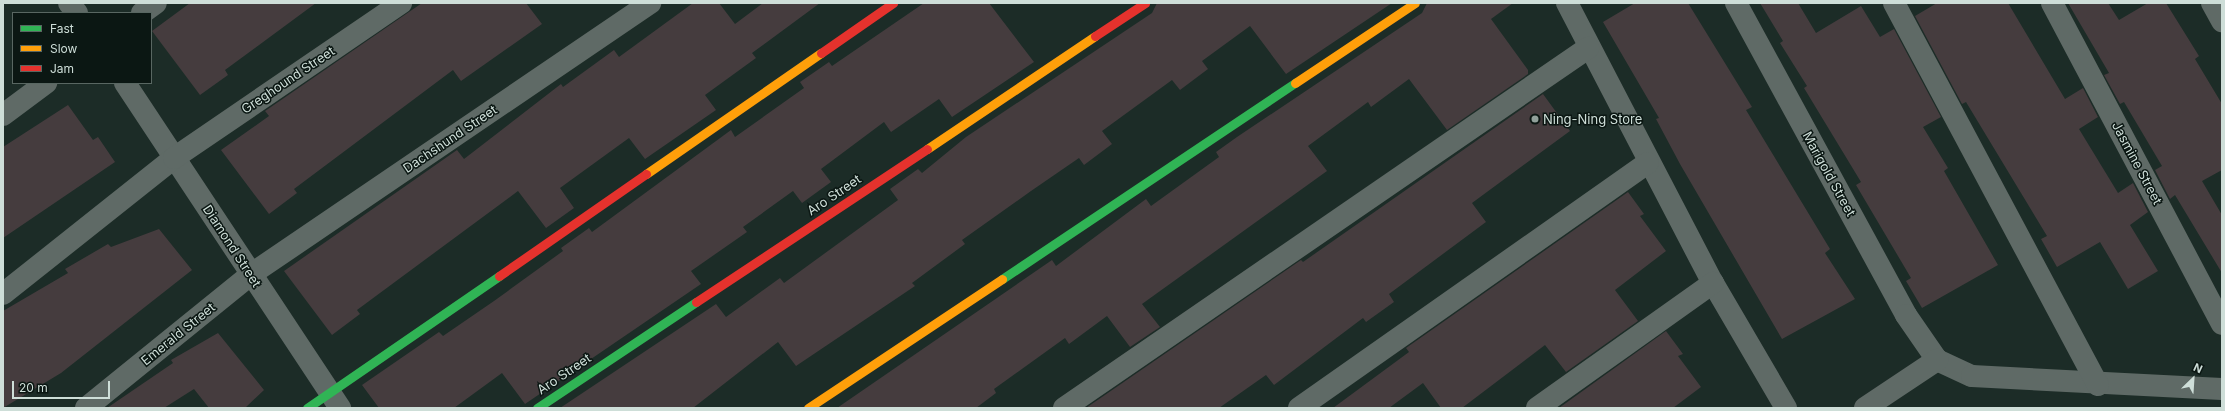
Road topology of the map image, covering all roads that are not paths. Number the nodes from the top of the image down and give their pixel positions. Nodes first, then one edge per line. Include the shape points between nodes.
1 (69, 3) edge
2 (156, 3) edge
3 (401, 3) edge
4 (650, 3) edge
5 (893, 3) edge
6 (1145, 3) edge
7 (1415, 3) edge
8 (1567, 3) edge
9 (1736, 3) edge
10 (1894, 3) edge
11 (2052, 3) edge
12 (2212, 3) edge
13 (76, 12) edge
14 (143, 12) edge
15 (2222, 21) edge
16 (1588, 48) junction
17 (45, 84) edge
18 (126, 84) edge
19 (3, 115) edge
20 (174, 158) junction
21 (1648, 163) junction
22 (250, 275) junction
23 (1713, 283) junction
24 (3, 294) edge
25 (2222, 324) edge
26 (1931, 352) junction
27 (2098, 385) junction
28 (2222, 389) edge
29 (334, 400) edge
30 (86, 408) edge
31 (307, 408) edge
32 (538, 408) edge
33 (808, 408) edge
34 (1064, 408) edge
35 (1299, 408) edge
36 (1537, 408) edge
37 (1786, 408) edge
38 (1866, 408) edge

1 - 13 street
2 - 14 street
3 - 20 street, Greghound Street
4 - 22 street, Dachshund Street
5 - 29 street
6 - 32 street, Aro Street
7 - 33 street
8 - 16 street
9 - 26 street, Marigold Street
10 - 27 street
11 - 25 street, Jasmine Street
12 - 15 street
16 - 21 street
16 - 34 street
17 - 19 street
18 - 20 street, Diamond Street
20 - 22 street, Diamond Street
20 - 24 street, Greghound Street
21 - 23 street
21 - 35 street
22 - 29 street, Diamond Street
22 - 30 street, Emerald Street
23 - 36 street
23 - 37 street
26 - 27 street via 1972,376
26 - 38 street
27 - 28 street
29 - 31 street

